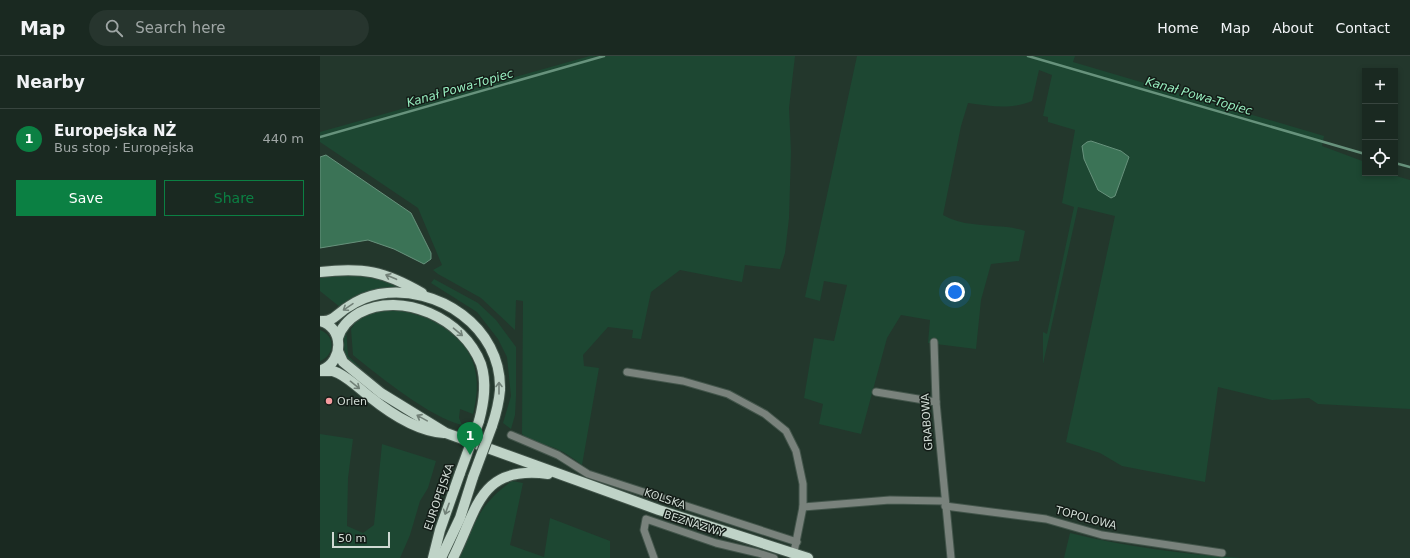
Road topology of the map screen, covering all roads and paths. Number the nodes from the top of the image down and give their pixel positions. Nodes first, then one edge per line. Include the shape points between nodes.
1 (320, 272) edge
2 (425, 295) junction
3 (321, 321) edge
4 (338, 338) junction
5 (934, 342) dead end
6 (338, 351) junction
7 (320, 371) edge
8 (627, 372) dead end
9 (876, 392) dead end
10 (936, 402) junction
11 (446, 433) junction
12 (512, 435) dead end
13 (566, 476) junction
14 (944, 503) junction
15 (803, 507) junction
16 (797, 542) junction
17 (1222, 553) dead end
18 (794, 556) edge
19 (433, 558) edge
20 (441, 558) edge
21 (453, 558) edge
22 (654, 558) edge
23 (774, 558) edge
24 (808, 558) edge
25 (951, 558) edge

2 -> 1 main road via 408,285 362,269
2 -> 3 main road via 374,295 352,304 330,320
20 -> 2 main road, bridge via 460,518 492,426 500,390 497,364 482,333 464,316
3 - 4 main road via 332,327
4 - 6 main road
4 -> 19 main road, EUROPEJSKA, bridge via 354,316 372,307 400,304 417,308 448,324 470,344 481,364 484,404 440,530
5 - 10 street, GRABOWA
6 - 7 main road via 335,361
11 -> 6 main road via 381,393 343,362
7 -> 11 main road via 333,371 342,375 378,404 407,422 431,432
8 - 15 street via 707,387 728,394 765,414 786,431 796,451 803,484
9 - 10 street
10 - 14 street, GRABOWA
11 - 13 main road, KOLSKA
12 - 16 street via 558,455 588,474
13 - 18 main road, KOLSKA
13 - 21 main road via 529,472 504,477 490,488 477,506
14 - 15 street, TOPOLOWA via 890,500
14 - 17 street, TOPOLOWA via 1046,519 1102,535
14 - 25 street
15 - 16 street
16 - 18 street
18 - 24 main road, KOLSKA
22 - 23 street, BEZNAZWY via 644,530 646,519 716,543

